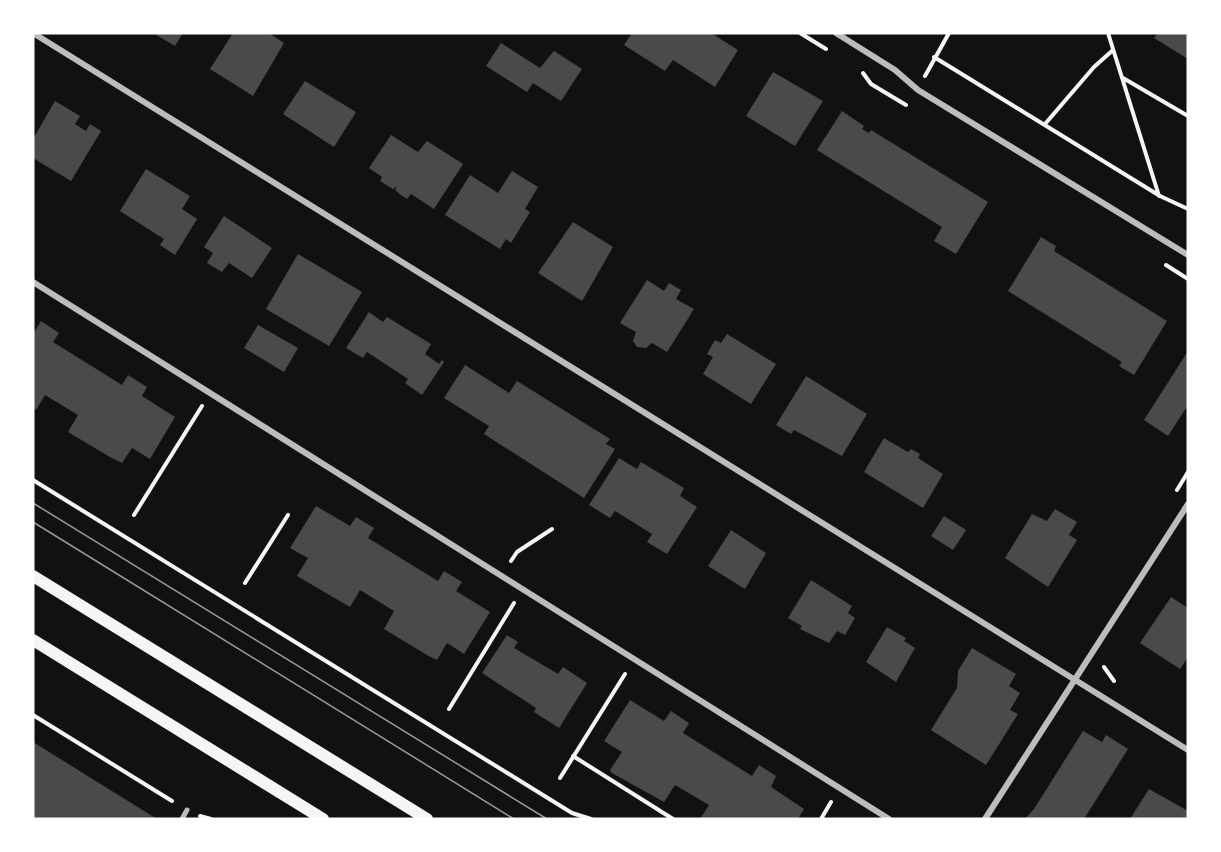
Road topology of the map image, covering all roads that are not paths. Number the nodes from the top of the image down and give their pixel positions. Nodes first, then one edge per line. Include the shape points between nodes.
1 (33, 33) edge
2 (836, 33) edge
3 (1188, 255) edge
4 (33, 282) edge
5 (1188, 504) edge
6 (33, 576) edge
7 (33, 640) edge
8 (1074, 681) junction
9 (1188, 750) edge
10 (187, 810) road end
11 (182, 819) edge
12 (323, 819) edge
13 (427, 819) edge
14 (889, 819) edge
15 (985, 819) edge

1 - 8 street
2 - 3 street via 895,70 918,90
4 - 14 street
5 - 8 street
6 - 13 main road
7 - 12 main road
8 - 9 street
8 - 15 street
10 - 11 street

